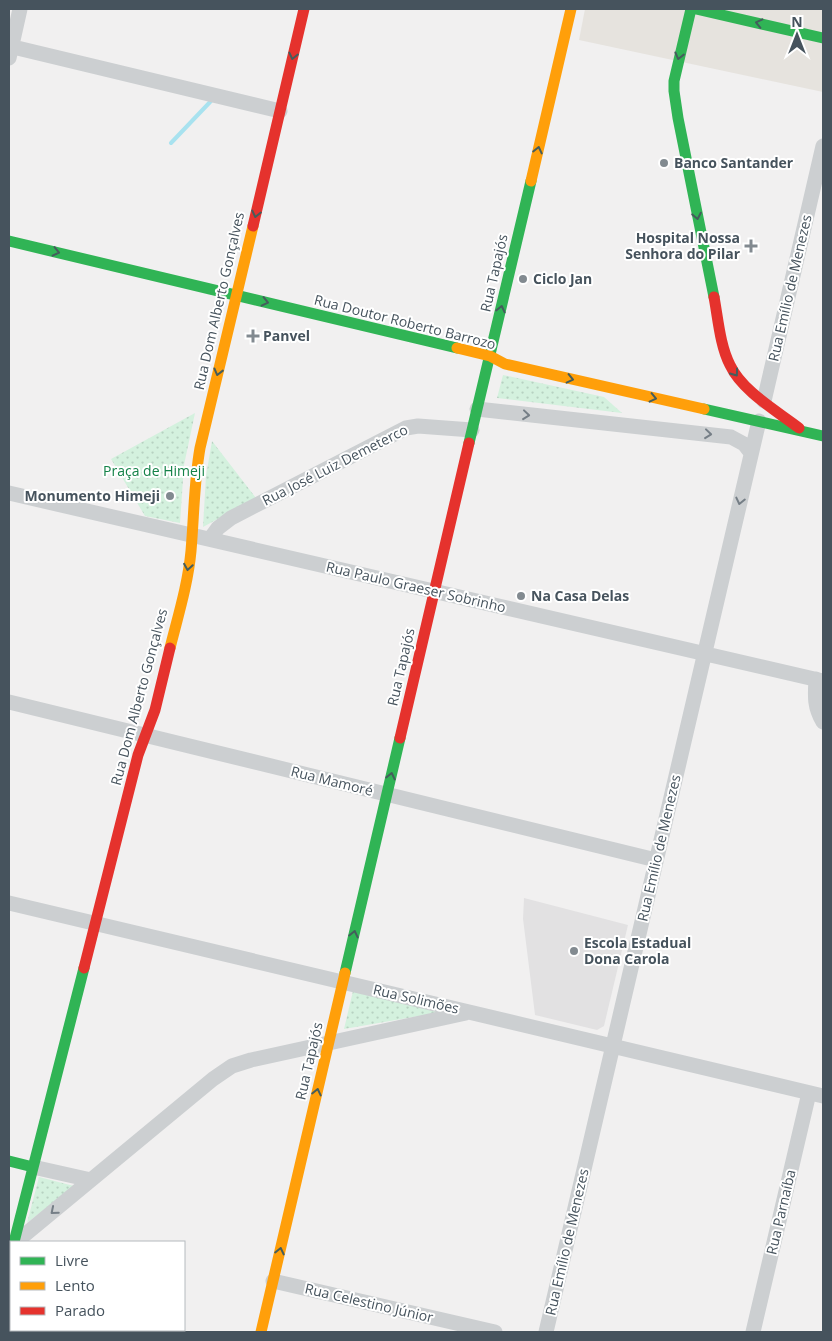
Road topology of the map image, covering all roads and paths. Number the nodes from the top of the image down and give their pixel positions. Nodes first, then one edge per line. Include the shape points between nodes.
1 (20, 9) edge
2 (304, 9) edge
3 (571, 9) edge
4 (691, 9) edge
5 (696, 9) edge
6 (823, 38) edge
7 (9, 50) edge
8 (280, 111) junction
9 (823, 146) edge
10 (9, 241) edge
11 (236, 295) junction
12 (490, 356) junction
13 (764, 401) junction
14 (477, 409) junction
15 (735, 416) junction
16 (759, 422) junction
17 (472, 430) junction
18 (804, 432) junction
19 (823, 436) edge
20 (823, 450) edge
21 (751, 453) junction
22 (9, 493) edge
23 (191, 535) junction
24 (210, 539) junction
25 (435, 591) junction
26 (704, 654) junction
27 (819, 680) edge
28 (9, 702) edge
29 (823, 722) edge
30 (146, 736) junction
31 (387, 795) junction
32 (656, 860) junction
33 (9, 903) edge
34 (95, 923) junction
35 (343, 982) junction
36 (469, 1012) junction
37 (329, 1042) junction
38 (613, 1046) junction
39 (816, 1094) edge
40 (9, 1161) edge
41 (33, 1167) junction
42 (91, 1180) junction
43 (15, 1241) edge
44 (16, 1241) edge
45 (273, 1281) junction
46 (261, 1332) edge
47 (495, 1332) edge
48 (546, 1332) edge
49 (753, 1332) edge

1 - 7 street
2 -> 8 main road, Rua Dom Alberto Gonçalves
12 -> 3 main road, Rua Tapajós
4 -> 13 main road via 674,81 678,118 727,358 735,374
6 -> 5 main road
7 - 8 street
8 -> 11 main road, Rua Dom Alberto Gonçalves
9 - 13 street, Rua Emílio de Menezes
10 -> 11 main road, Rua Doutor Roberto Barrozo
11 -> 12 main road, Rua Doutor Roberto Barrozo
11 -> 23 main road, Rua Dom Alberto Gonçalves via 196,469
12 - 14 main road, Rua Tapajós
12 -> 15 main road, Rua Doutor Roberto Barrozo via 505,364
13 - 15 main road via 753,410
13 - 18 main road
14 - 17 main road, Rua Tapajós
14 -> 21 street via 731,436
15 - 16 main road, Rua Doutor Roberto Barrozo
16 - 18 main road, Rua Doutor Roberto Barrozo
16 - 21 street, Rua Emílio de Menezes
17 - 24 street, Rua José Luiz Demeterco via 406,428 231,518
17 - 25 main road, Rua Tapajós
18 - 19 main road, Rua Doutor Roberto Barrozo
18 - 20 main road
21 -> 26 street, Rua Emílio de Menezes
22 - 23 street, Rua Paulo Graeser Sobrinho
23 - 24 street, Rua Paulo Graeser Sobrinho
23 -> 30 main road, Rua Dom Alberto Gonçalves via 186,581
24 - 25 street, Rua Paulo Graeser Sobrinho
25 - 26 street, Rua Paulo Graeser Sobrinho
31 -> 25 main road, Rua Tapajós
26 - 27 street, Rua Paulo Graeser Sobrinho
26 - 32 street, Rua Emílio de Menezes
27 - 29 street via 815,702
28 - 30 street, Rua Mamoré
30 - 31 street, Rua Mamoré
30 - 34 main road, Rua Dom Alberto Gonçalves via 138,755
31 - 32 street, Rua Mamoré
35 -> 31 main road, Rua Tapajós
32 - 38 street, Rua Emílio de Menezes
33 - 34 street, Rua Solimões
34 - 35 street, Rua Solimões
34 - 41 main road, Rua Dom Alberto Gonçalves
35 - 36 street, Rua Solimões
35 - 37 main road, Rua Tapajós
36 - 37 street
36 - 38 street, Rua Solimões
37 - 42 street via 241,1062 227,1069
45 -> 37 main road, Rua Tapajós
38 - 39 street, Rua Solimões
38 - 48 street, Rua Emílio de Menezes
39 - 49 street, Rua Parnaíba
40 - 41 main road
41 - 42 street
41 - 43 main road, Rua Dom Alberto Gonçalves
42 -> 44 street
45 - 46 main road, Rua Tapajós
45 - 47 street, Rua Celestino Júnior

